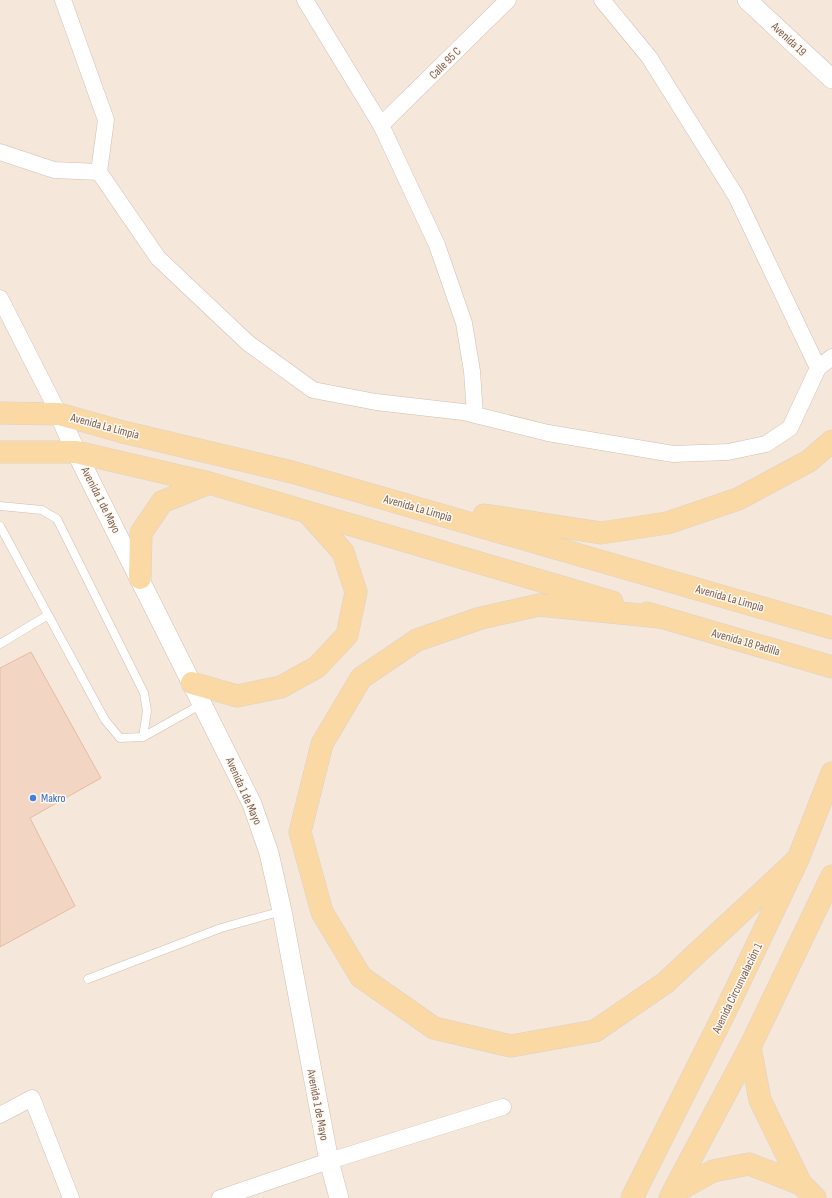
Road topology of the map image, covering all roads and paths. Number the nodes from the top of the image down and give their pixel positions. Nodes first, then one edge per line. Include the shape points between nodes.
1 (63, 0) edge
2 (305, 0) edge
3 (508, 0) edge
4 (602, 0) edge
5 (746, 0) edge
6 (832, 79) edge
7 (381, 125) junction
8 (0, 152) edge
9 (99, 172) junction
10 (0, 298) edge
11 (832, 357) edge
12 (818, 368) junction
13 (0, 414) edge
14 (59, 414) junction
15 (475, 415) junction
16 (832, 441) edge
17 (0, 452) edge
18 (76, 452) junction
19 (209, 483) junction
20 (391, 500) junction
21 (0, 506) edge
22 (307, 512) junction
23 (0, 526) edge
24 (140, 578) junction
25 (48, 616) junction
26 (660, 617) junction
27 (832, 628) edge
28 (1, 642) edge
29 (832, 667) edge
30 (192, 683) junction
31 (202, 704) junction
32 (143, 736) junction
33 (832, 773) edge
34 (798, 859) junction
35 (832, 876) edge
36 (282, 911) junction
37 (88, 979) dead end
38 (750, 1047) junction
39 (503, 1106) dead end
40 (0, 1115) edge
41 (328, 1161) junction
42 (808, 1191) edge
43 (671, 1196) edge
44 (71, 1198) edge
45 (220, 1198) edge
46 (339, 1198) edge
47 (632, 1198) edge

1 - 9 street via 106,120
2 - 7 street
3 - 7 street, Calle 95 C
4 - 12 street via 649,57 736,196
5 - 6 street, Avenida 19
7 - 15 street via 437,245 464,323 472,371
8 - 9 street via 54,170
9 - 15 street via 158,258 248,343 313,390 376,402
10 - 14 street
11 - 12 street
12 - 15 street via 790,428 766,444 728,452 673,454 548,433
13 - 14 main road, Avenida La Limpia
14 - 18 street, Avenida 1 de Mayo
14 - 20 main road, Avenida La Limpia via 123,432 292,472
16 - 20 main road via 809,461 738,499 667,523 601,533
17 - 18 main road
18 - 19 main road
18 - 24 street, Avenida 1 de Mayo
19 - 22 main road
19 - 24 main road via 162,502 141,533
20 - 27 main road, Avenida La Limpia
21 - 32 lane via 42,510 57,519 144,693 147,711
22 - 26 main road
22 - 30 main road via 343,552 356,592 347,635 317,667 281,687 237,696
23 - 25 lane
24 - 30 street, Avenida 1 de Mayo
25 - 28 lane
25 - 32 lane via 105,720 120,738
26 - 29 main road, Avenida 18 Padilla
26 - 34 main road via 539,605 482,618 417,640 361,678 322,744 300,832 322,912 361,976 373,985 434,1028 511,1046 595,1031 665,983
30 - 31 street, Avenida 1 de Mayo
31 - 32 lane
31 - 36 street, Avenida 1 de Mayo via 252,804 269,853
33 - 34 main road, Avenida Circunvalación 1
34 - 47 main road, Avenida Circunvalación 1
35 - 38 main road
36 - 37 lane via 221,928
36 - 41 street, Avenida 1 de Mayo
38 - 42 main road via 760,1100
38 - 43 main road
39 - 41 street
40 - 44 street via 32,1098
41 - 45 street
41 - 46 street, Avenida 1 de Mayo
42 - 43 main road via 749,1164 713,1172

